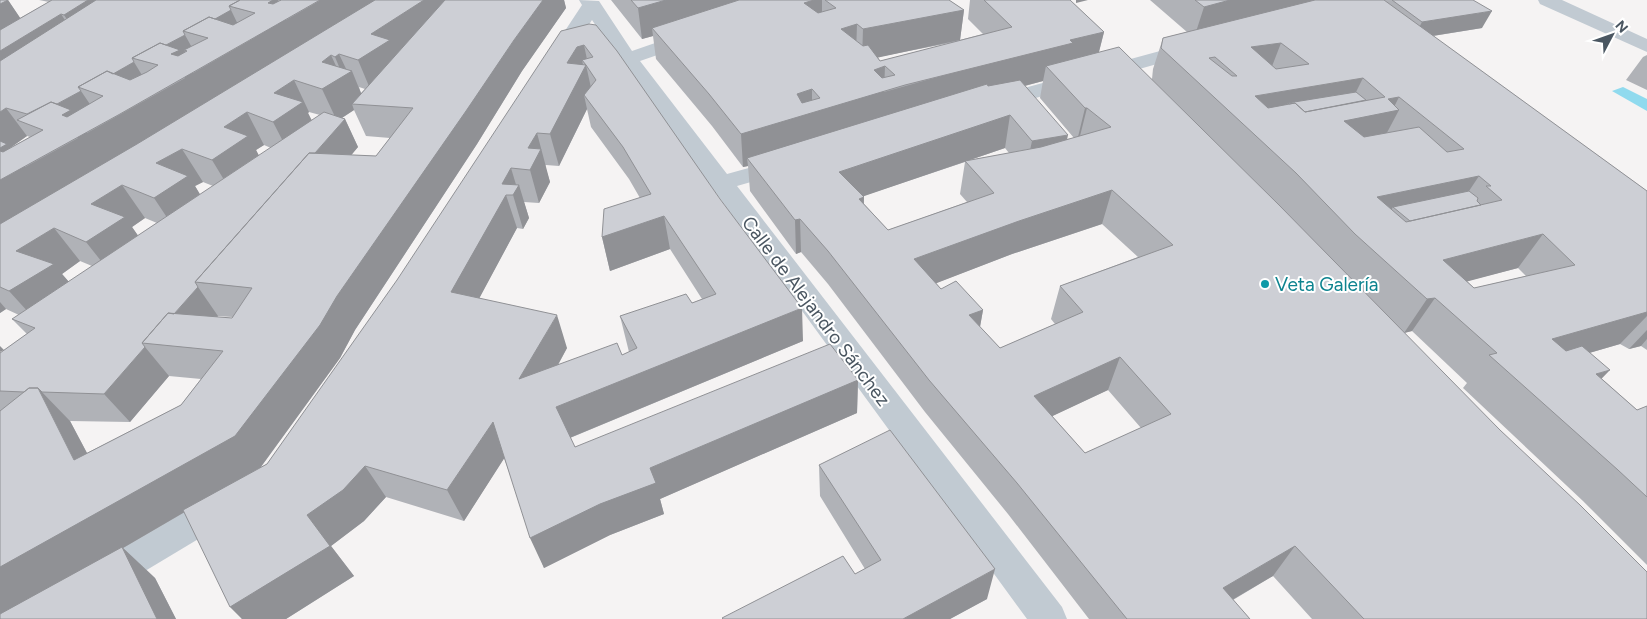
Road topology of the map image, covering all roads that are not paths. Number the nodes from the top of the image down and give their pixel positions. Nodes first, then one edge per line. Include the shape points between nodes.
1 (1547, 0) edge
2 (590, 2) edge
3 (710, 31) edge
4 (1210, 44) edge
5 (1647, 46) edge
6 (1096, 48) edge
7 (628, 58) junction
8 (1116, 69) junction
9 (543, 79) edge
10 (1137, 90) edge
11 (975, 110) edge
12 (806, 159) edge
13 (721, 183) junction
14 (846, 352) junction
15 (819, 363) edge
16 (241, 496) edge
17 (80, 590) edge
18 (1045, 618) edge

1 - 5 street
2 - 7 street, Calle de Alejandro Sánchez
2 - 9 street
3 - 7 street
4 - 8 street
6 - 8 street
7 - 13 street, Calle de Alejandro Sánchez
8 - 10 street
8 - 11 street
12 - 13 street
13 - 14 street, Calle de Alejandro Sánchez
14 - 15 street
14 - 18 street, Calle de Alejandro Sánchez
16 - 17 street

